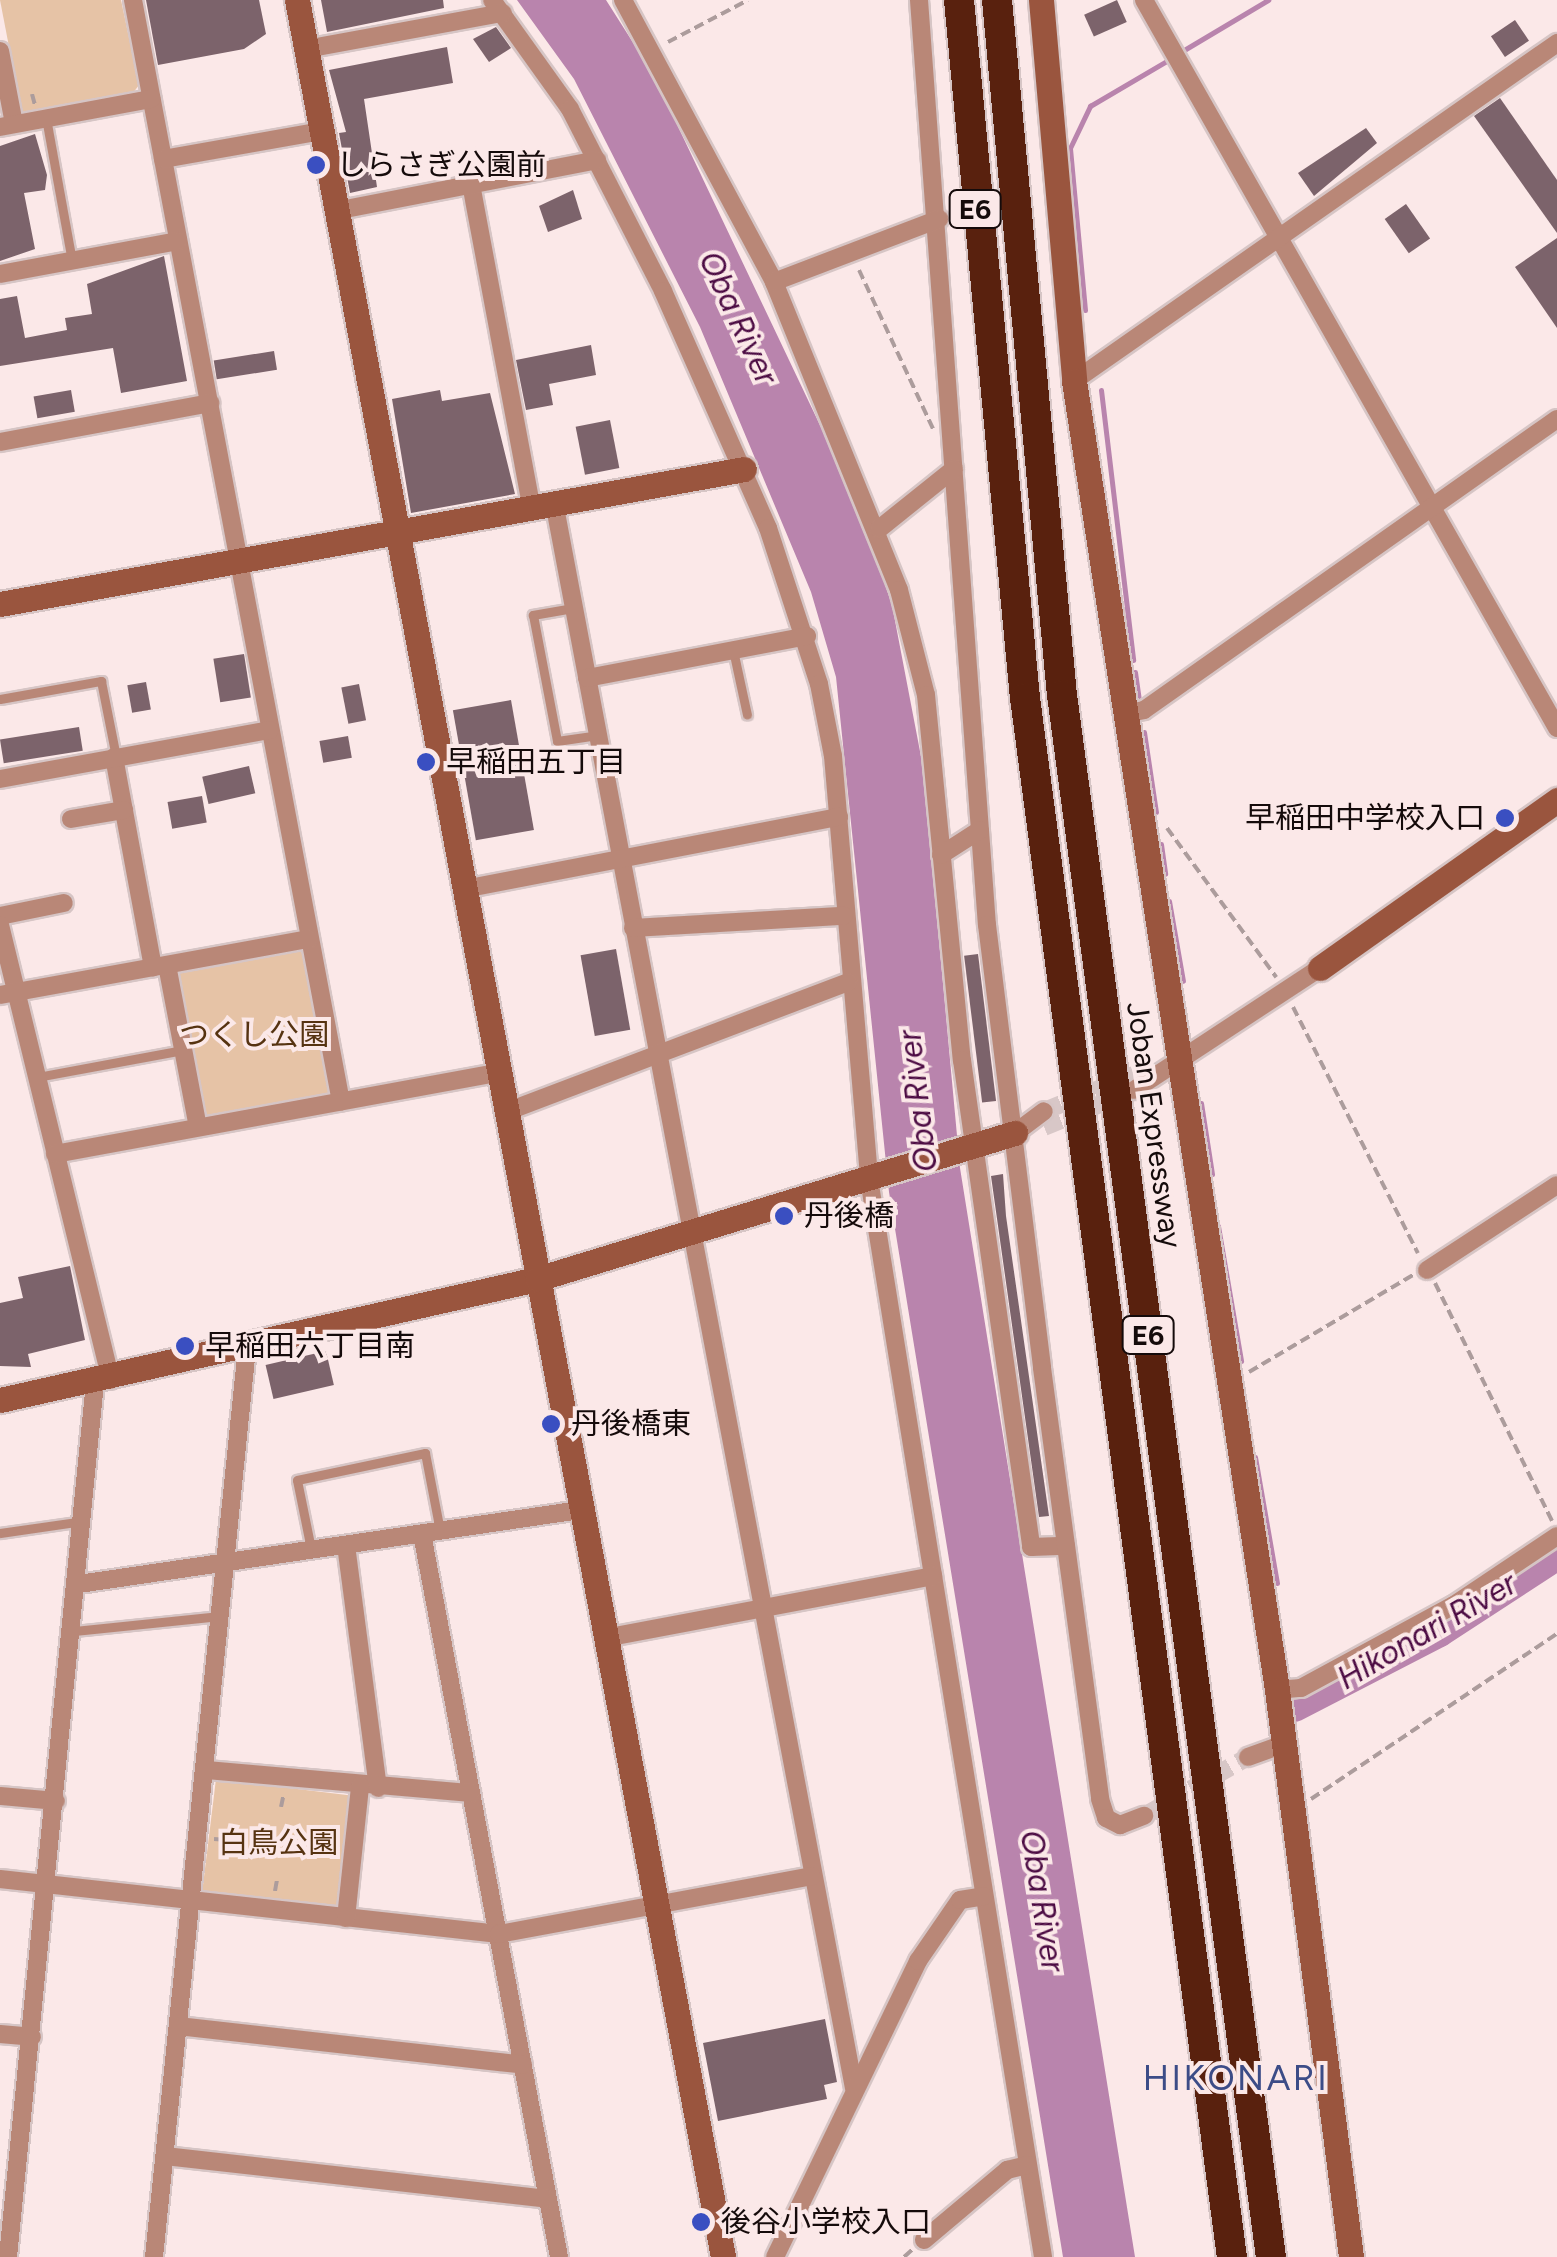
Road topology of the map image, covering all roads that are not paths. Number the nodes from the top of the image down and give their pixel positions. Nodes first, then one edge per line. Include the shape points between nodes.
1 (133, 0) edge
2 (296, 0) edge
3 (622, 0) edge
4 (919, 0) edge
5 (959, 0) edge
6 (997, 0) edge
7 (1041, 0) edge
8 (1144, 0) edge
9 (498, 7) edge
10 (1557, 42) edge
11 (306, 49) junction
12 (0, 52) edge
13 (151, 99) junction
14 (46, 118) junction
15 (7, 125) edge
16 (321, 130) junction
17 (163, 160) junction
18 (597, 160) junction
19 (471, 184) junction
20 (335, 211) junction
21 (939, 218) junction
22 (178, 241) junction
23 (1279, 241) junction
24 (72, 260) junction
25 (0, 274) edge
26 (774, 282) junction
27 (1074, 381) junction
28 (210, 403) junction
29 (1557, 419) edge
30 (0, 442) edge
31 (954, 468) junction
32 (744, 469) junction
33 (542, 504) junction
34 (1430, 508) junction
35 (879, 528) junction
36 (396, 532) junction
37 (239, 561) junction
38 (0, 604) edge
39 (573, 608) junction
40 (807, 636) junction
41 (733, 650) junction
42 (587, 678) junction
43 (0, 699) edge
44 (1124, 714) junction
45 (747, 715) dead end
46 (1557, 728) edge
47 (270, 730) junction
48 (598, 735) junction
49 (115, 757) junction
50 (0, 778) edge
51 (1557, 800) edge
52 (124, 810) junction
53 (839, 816) junction
54 (71, 819) dead end
55 (980, 830) junction
56 (941, 855) junction
57 (621, 859) junction
58 (464, 889) junction
59 (64, 903) dead end
60 (0, 916) edge
61 (844, 916) junction
62 (0, 925) edge
63 (633, 928) junction
64 (310, 938) junction
65 (160, 966) junction
66 (1320, 968) joint
67 (848, 982) junction
68 (8, 994) edge
69 (183, 1050) junction
70 (658, 1054) junction
71 (1179, 1064) junction
72 (498, 1073) junction
73 (37, 1077) junction
74 (1134, 1082) tunnel mouth
75 (341, 1102) junction
76 (506, 1112) junction
77 (1044, 1119) tunnel mouth
78 (198, 1127) junction
79 (1016, 1133) junction
80 (969, 1148) junction
81 (56, 1154) junction
82 (873, 1177) junction
83 (1557, 1185) edge
84 (692, 1232) junction
85 (1427, 1270) road end
86 (536, 1278) junction
87 (247, 1347) junction
88 (103, 1381) junction
89 (0, 1400) edge
90 (580, 1510) junction
91 (86, 1520) junction
92 (431, 1532) junction
93 (0, 1533) edge
94 (1557, 1533) edge
95 (346, 1545) junction
96 (1066, 1546) junction
97 (310, 1550) junction
98 (230, 1562) junction
99 (933, 1576) junction
100 (79, 1584) junction
101 (762, 1609) junction
102 (224, 1616) junction
103 (74, 1631) junction
104 (605, 1638) junction
105 (1277, 1690) junction
106 (1284, 1744) junction
107 (1248, 1757) tunnel mouth
108 (207, 1770) junction
109 (369, 1787) junction
110 (470, 1793) junction
111 (0, 1796) edge
112 (56, 1802) junction
113 (1144, 1816) tunnel mouth
114 (812, 1876) junction
115 (0, 1879) edge
116 (47, 1884) junction
117 (984, 1896) junction
118 (192, 1902) junction
119 (656, 1906) junction
120 (346, 1918) junction
121 (498, 1934) junction
122 (178, 2026) junction
123 (0, 2034) edge
124 (32, 2037) junction
125 (523, 2065) junction
126 (854, 2088) junction
127 (165, 2156) junction
128 (1028, 2165) junction
129 (548, 2199) junction
130 (924, 2240) dead end
131 (8, 2257) edge
132 (154, 2257) edge
133 (559, 2257) edge
134 (723, 2257) edge
135 (775, 2257) edge
136 (1043, 2257) edge
137 (1232, 2257) edge
138 (1271, 2257) edge
139 (1351, 2257) edge

1 - 13 street
2 - 11 street
3 - 26 street
4 - 21 street
5 - 137 highway, E6 via 1022,680
6 - 138 highway, Joban Expressway / E6 via 1072,772
7 - 27 street
8 - 23 street
9 - 11 street
9 - 18 street
10 - 23 street
11 - 16 street
12 - 15 street
13 - 14 street
13 - 17 street
14 - 15 street
14 - 24 lane
16 - 17 street
16 - 20 street
17 - 22 street
18 - 19 street
18 - 32 street
19 - 20 street
19 - 33 street
20 - 36 street
21 - 26 street
21 - 31 street
22 - 24 street
22 - 28 street
23 - 27 street
23 - 34 street
24 - 25 street
26 - 35 street
27 - 44 street
28 - 30 street
28 - 37 street
29 - 34 street
31 - 35 street
31 - 55 street
32 - 33 street
32 - 40 street
33 - 36 street
33 - 39 street
34 - 44 street via 1144,710
34 - 46 street
35 - 56 street via 926,695
36 - 37 street
36 - 58 street
37 - 38 street
37 - 47 street
39 - 42 street
39 - 48 lane via 533,615 557,741
40 - 41 street
40 - 53 street
41 - 42 street
41 - 45 lane
42 - 48 street
43 - 49 lane via 102,680
44 - 71 street
47 - 49 street
47 - 64 street
48 - 57 street
49 - 50 street
49 - 52 street
51 - 66 street
52 - 54 street
52 - 65 street
53 - 57 street
53 - 61 street
55 - 56 street
55 - 79 street
56 - 80 street
57 - 58 street
57 - 63 street
58 - 72 street
59 - 60 street
61 - 63 street
61 - 67 street
62 - 68 street
63 - 70 street
64 - 65 street
64 - 75 street
65 - 68 street
65 - 69 street
66 - 71 street
67 - 70 street
67 - 82 street
68 - 73 street
69 - 73 lane
69 - 78 street
70 - 76 street
70 - 84 street
71 - 74 street
71 - 105 street
72 - 75 street
72 - 76 street
73 - 81 street
75 - 78 street
76 - 86 street
77 - 79 street
78 - 81 street
79 - 80 street
79 - 96 street
80 - 82 street
80 - 96 street via 1032,1547
81 - 88 street
82 - 84 street
82 - 99 street
83 - 85 street
84 - 86 street
84 - 101 street
86 - 87 street
86 - 90 street
87 - 88 street
87 - 98 street
88 - 89 street
88 - 91 street
90 - 92 street
90 - 104 street
91 - 93 lane
91 - 100 street
92 - 95 street
92 - 97 lane via 425,1453 298,1480
92 - 110 street
94 - 105 street via 1454,1606 1301,1688
95 - 97 street
95 - 109 street
96 - 113 street via 1100,1799 1106,1818 1120,1825
97 - 98 street
98 - 100 street
98 - 102 street
99 - 101 street
99 - 117 street
100 - 103 street
101 - 104 street
101 - 114 street
102 - 103 lane
102 - 108 street
103 - 112 street
104 - 119 street
105 - 106 street
106 - 107 street
106 - 139 street
108 - 109 street
108 - 118 street
109 - 110 street
109 - 120 street
110 - 121 street
111 - 112 street
112 - 116 street
114 - 119 street
114 - 126 street
115 - 116 street
116 - 118 street
116 - 124 street
117 - 126 street via 960,1900 918,1961
117 - 128 street
118 - 120 street
118 - 122 street
119 - 121 street
119 - 134 street
120 - 121 street
121 - 125 street
122 - 125 street
122 - 127 street
123 - 124 street
124 - 131 street
125 - 129 street
126 - 135 street
127 - 129 street
127 - 132 street
128 - 130 street via 1007,2170
128 - 136 street
129 - 133 street

